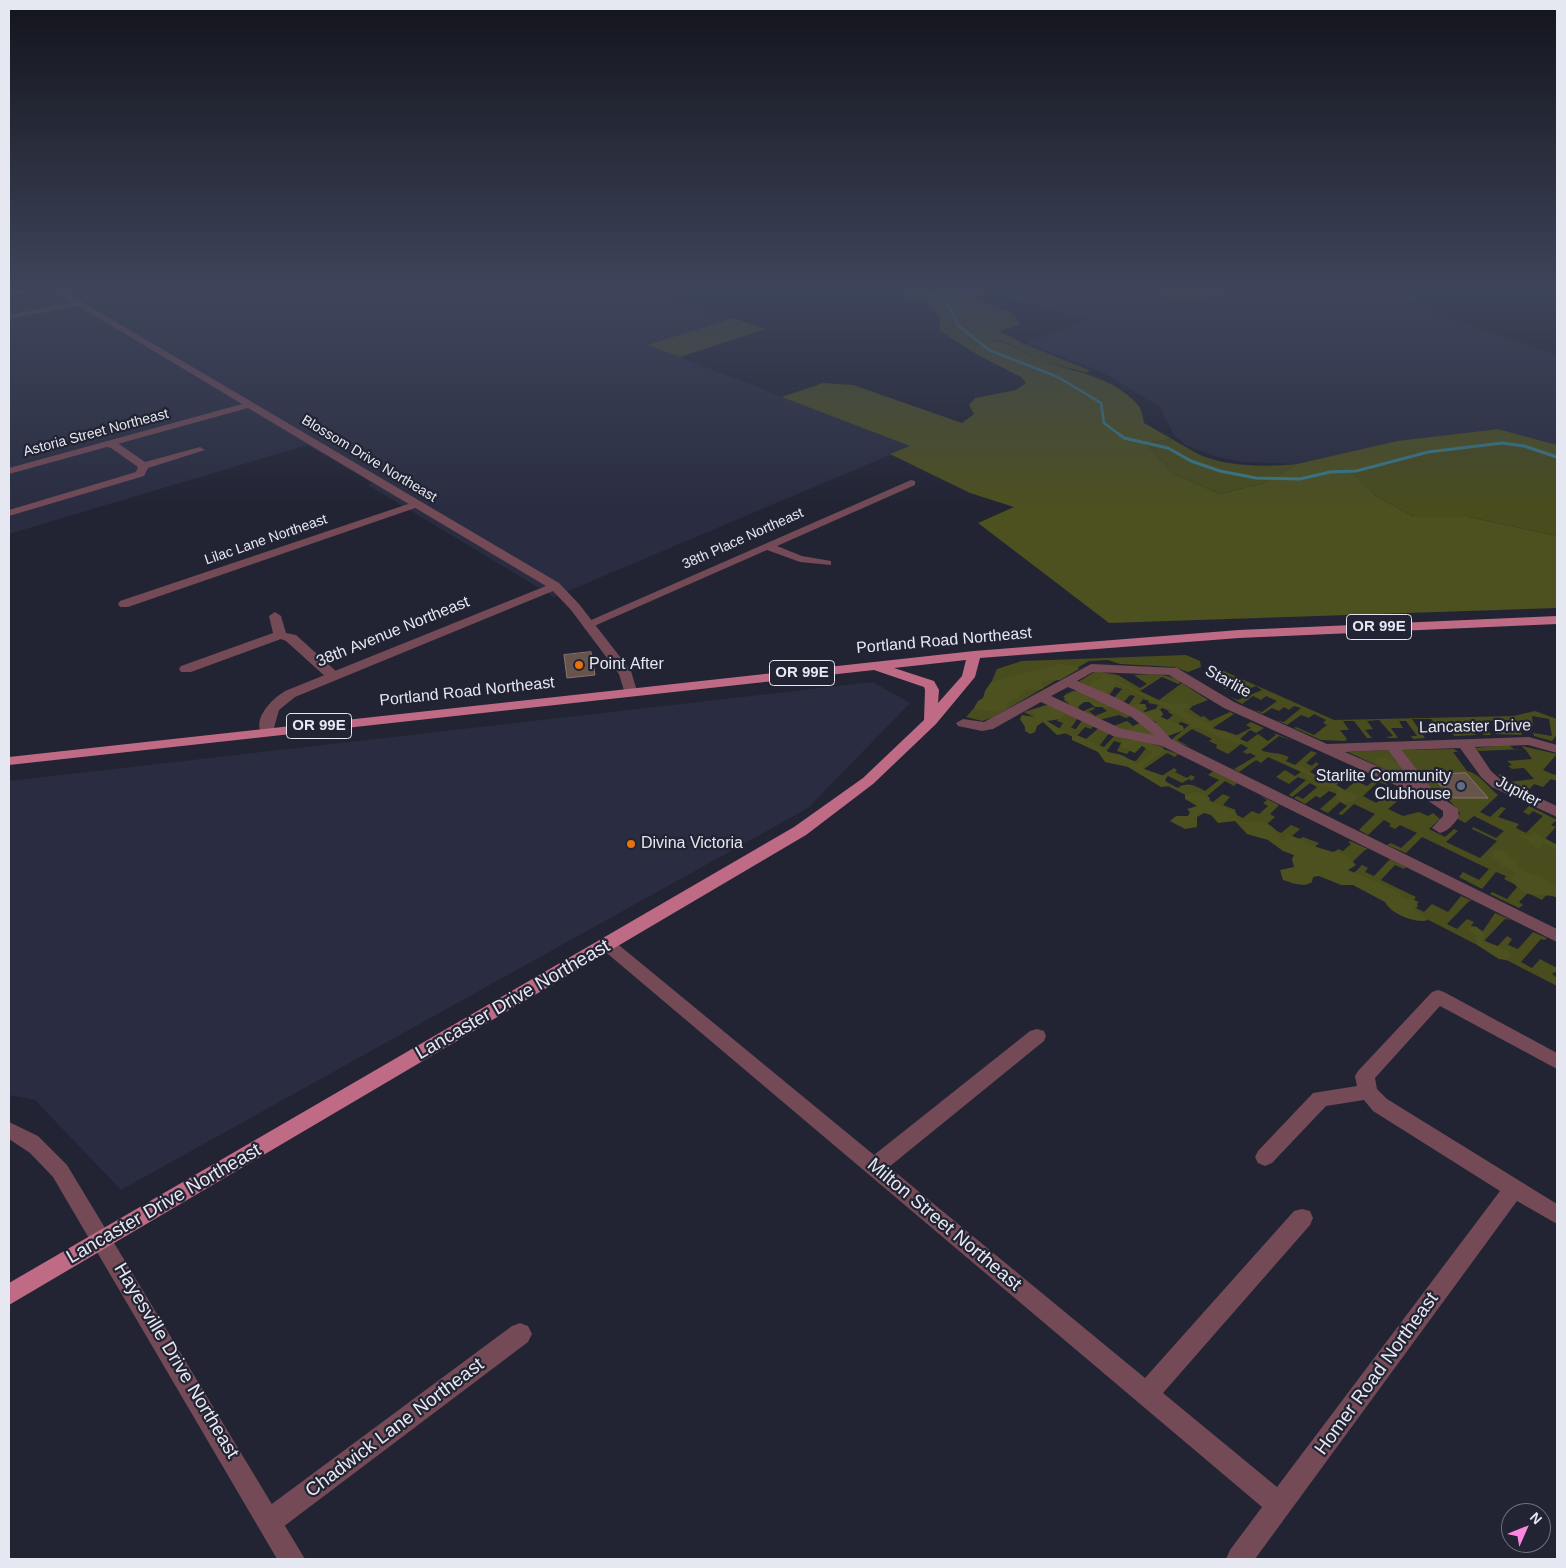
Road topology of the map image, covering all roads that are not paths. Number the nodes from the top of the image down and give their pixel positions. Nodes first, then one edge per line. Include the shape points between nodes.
1 (179, 363) edge
2 (249, 405) junction
3 (107, 444) junction
4 (200, 450) dead end
5 (144, 466) junction
6 (9, 471) edge
7 (911, 483) dead end
8 (418, 504) junction
9 (9, 513) edge
10 (766, 546) junction
11 (826, 563) dead end
12 (555, 586) junction
13 (124, 604) dead end
14 (275, 616) dead end
15 (1557, 620) edge
16 (588, 624) junction
17 (280, 636) junction
18 (974, 655) junction
19 (872, 665) junction
20 (186, 669) dead end
21 (333, 676) junction
22 (1068, 682) junction
23 (630, 691) junction
24 (1042, 697) junction
25 (931, 721) junction
26 (963, 723) dead end
27 (266, 732) junction
28 (1166, 742) junction
29 (1465, 744) junction
30 (1392, 746) junction
31 (1324, 748) junction
32 (1557, 750) edge
33 (9, 761) edge
34 (1429, 795) junction
35 (1557, 812) edge
36 (1440, 828) dead end
37 (1557, 936) edge
38 (608, 945) junction
39 (1037, 1036) dead end
40 (1557, 1062) edge
41 (1368, 1092) junction
42 (9, 1130) edge
43 (1266, 1157) dead end
44 (874, 1167) junction
45 (1514, 1189) junction
46 (1557, 1215) edge
47 (1302, 1218) dead end
48 (103, 1239) junction
49 (9, 1295) edge
50 (520, 1334) dead end
51 (1146, 1394) junction
52 (1280, 1506) junction
53 (270, 1521) junction
54 (292, 1559) edge
55 (1239, 1559) edge

1 - 2 street, Blossom Drive Northeast
2 - 3 street, Astoria Street Northeast
2 - 8 street, Blossom Drive Northeast
3 - 5 street
3 - 6 street, Astoria Street Northeast
4 - 5 street
5 - 9 street via 140,474
7 - 10 street, 38th Place Northeast
8 - 12 street, Blossom Drive Northeast
8 - 13 street, Lilac Lane Northeast
10 - 11 street via 800,559
10 - 16 street, 38th Place Northeast
12 - 16 street, Blossom Drive Northeast
12 - 21 street, 38th Avenue Northeast
14 - 17 street
15 - 18 main road, Portland Road Northeast / OR 99E via 1239,634
16 - 23 street, Blossom Drive Northeast via 626,674
17 - 20 street
17 - 21 street via 291,638
18 - 19 main road, Portland Road Northeast / OR 99E
18 - 25 main road, Lancaster Drive Northeast via 964,683
19 - 23 main road, Portland Road Northeast / OR 99E
19 - 25 main road via 929,684 932,690
21 - 27 street, 38th Avenue Northeast via 276,703 267,717
22 - 24 street, Starlite
22 - 28 street via 1154,725
22 - 31 street, Starlite via 1091,668 1172,671 1229,705
23 - 27 main road, Portland Road Northeast / OR 99E
24 - 26 street, Starlite via 988,726
24 - 28 street via 1118,733
25 - 38 main road, Lancaster Drive Northeast via 862,786 800,831
27 - 33 main road, Portland Road Northeast / OR 99E
28 - 37 street
29 - 30 street, Lancaster Drive
29 - 32 street, Lancaster Drive via 1529,741
29 - 35 street, Jupiter via 1497,784
30 - 31 street, Lancaster Drive
30 - 34 street
31 - 34 street, Starlite
34 - 36 street, Starlite via 1450,809 1451,817
38 - 44 street, Milton Street Northeast
38 - 48 main road, Lancaster Drive Northeast
39 - 44 street
40 - 41 street via 1438,997 1365,1076
41 - 43 street via 1320,1100
41 - 45 street via 1380,1105
42 - 48 street, Hayesville Drive Northeast via 30,1140 51,1158
44 - 51 street, Milton Street Northeast
45 - 46 street
45 - 52 street, Homer Road Northeast
47 - 51 street
48 - 49 main road, Lancaster Drive Northeast
48 - 53 street, Hayesville Drive Northeast
50 - 53 street, Chadwick Lane Northeast
51 - 52 street, Milton Street Northeast
52 - 55 street, Homer Road Northeast
53 - 54 street, Hayesville Drive Northeast

